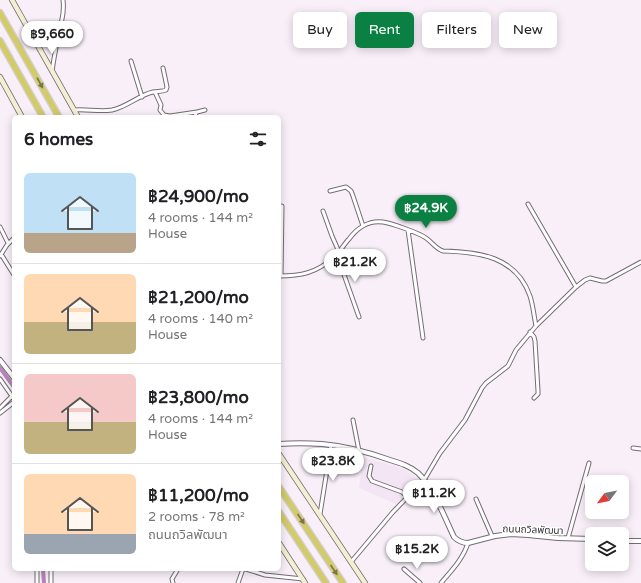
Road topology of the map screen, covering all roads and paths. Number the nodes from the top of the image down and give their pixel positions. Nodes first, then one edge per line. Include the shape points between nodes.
1 (12, 0) edge
2 (63, 0) edge
3 (0, 13) edge
4 (0, 41) edge
5 (131, 61) dead end
6 (163, 68) dead end
7 (52, 71) junction
8 (0, 77) edge
9 (155, 92) junction
10 (142, 97) junction
11 (74, 110) junction
12 (205, 110) dead end
13 (197, 112) junction
14 (21, 115) edge
15 (42, 115) edge
16 (58, 115) edge
17 (77, 115) edge
18 (164, 115) edge
19 (177, 115) edge
20 (196, 115) edge
21 (330, 191) dead end
22 (528, 204) dead end
23 (282, 206) dead end
24 (323, 211) dead end
25 (363, 226) junction
26 (0, 227) edge
27 (408, 230) junction
28 (12, 240) edge
29 (281, 241) edge
30 (8, 243) junction
31 (338, 254) junction
32 (0, 255) edge
33 (641, 262) edge
34 (12, 272) edge
35 (281, 276) edge
36 (576, 287) junction
37 (359, 317) dead end
38 (536, 326) junction
39 (530, 332) junction
40 (423, 338) dead end
41 (0, 360) edge
42 (12, 375) edge
43 (0, 379) edge
44 (12, 397) edge
45 (534, 398) dead end
46 (12, 400) edge
47 (12, 400) edge
48 (0, 408) edge
49 (0, 413) edge
50 (354, 420) dead end
51 (281, 444) edge
52 (331, 445) junction
53 (633, 448) dead end
54 (641, 449) edge
55 (359, 451) junction
56 (281, 457) edge
57 (589, 463) dead end
58 (371, 466) dead end
59 (424, 480) junction
60 (281, 490) edge
61 (408, 497) junction
62 (476, 499) dead end
63 (281, 515) edge
64 (320, 516) junction
65 (492, 536) junction
66 (568, 538) junction
67 (585, 539) edge
68 (641, 540) edge
69 (629, 541) edge
70 (468, 543) junction
71 (281, 546) edge
72 (351, 562) junction
73 (404, 569) dead end
74 (37, 571) edge
75 (50, 571) edge
76 (177, 571) edge
77 (243, 571) edge
78 (251, 571) edge
79 (304, 581) edge
80 (37, 583) edge
81 (51, 583) edge
82 (173, 583) edge
83 (238, 583) edge
84 (326, 583) edge
85 (343, 583) edge
86 (365, 583) edge
87 (420, 583) edge
88 (441, 583) edge

1 - 7 main road
2 - 7 street via 64,16
3 -> 16 highway
4 - 15 highway
5 - 10 street
6 - 9 street via 167,89
7 - 11 main road
8 - 14 main road
9 - 10 street
9 - 18 street
10 - 11 street via 112,110
11 - 17 main road
12 - 13 street
13 - 19 street
13 - 20 street
21 - 25 street via 346,187 351,191
22 - 36 street
23 - 29 street
24 - 31 street
25 - 27 street via 381,221
25 - 31 street via 353,234
26 - 30 street
27 - 38 street via 426,237 440,250 470,252 495,259 510,268 527,289
27 - 40 street
28 - 30 street
30 - 32 street
31 - 35 street via 308,273
31 - 37 street
32 - 34 street
33 - 36 street via 610,280 590,278
36 - 38 street
38 - 39 street
39 - 45 street via 534,337 537,367 538,393
39 - 59 street via 508,366 482,388 465,420 440,453
41 - 42 street
43 - 44 street
46 - 48 street
47 - 49 street
50 - 55 street
51 - 52 street
52 - 55 street
52 - 64 street
53 - 54 street
55 - 59 street via 405,465
56 - 64 main road
57 - 66 street
58 - 61 street via 369,476 372,480
59 - 61 street
59 - 70 street via 454,537
60 -> 85 highway
61 - 72 street
62 - 65 street
63 - 84 highway
64 - 72 main road
65 - 66 street, ถนนถวิลพัฒนา via 511,534
65 - 70 street, ถนนถวิลพัฒนา
66 - 67 street, ถนนถวิลพัฒนา
68 - 69 street
70 - 88 street via 462,557
71 - 79 main road
72 - 86 main road
73 - 87 street
74 - 80 street
75 - 81 street
76 - 82 street via 172,579
77 - 83 street
78 - 79 street

